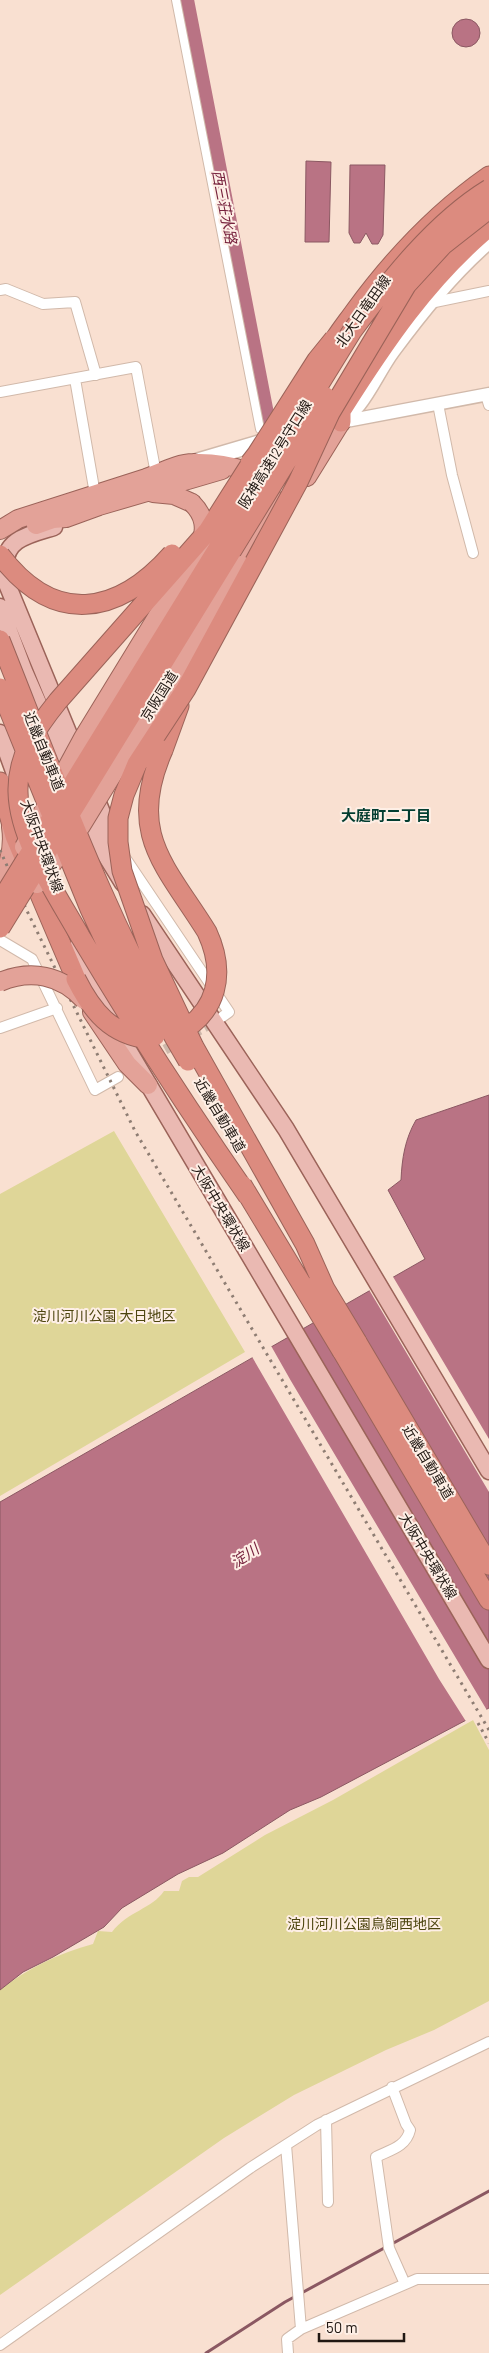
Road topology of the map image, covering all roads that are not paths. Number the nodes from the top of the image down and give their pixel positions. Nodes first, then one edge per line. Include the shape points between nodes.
1 (176, 0) edge
2 (489, 176) edge
3 (489, 182) edge
4 (489, 189) edge
5 (489, 209) edge
6 (454, 216) junction
7 (489, 227) edge
8 (489, 241) edge
9 (407, 284) junction
10 (0, 290) edge
11 (489, 290) edge
12 (430, 303) junction
13 (96, 375) junction
14 (75, 379) junction
15 (0, 392) edge
16 (488, 398) edge
17 (300, 404) junction
18 (438, 404) junction
19 (341, 422) junction
20 (260, 429) dead end
21 (279, 437) junction
22 (292, 448) junction
23 (257, 454) junction
24 (192, 463) junction
25 (229, 467) junction
26 (156, 474) junction
27 (148, 492) junction
28 (95, 494) junction
29 (66, 518) junction
30 (0, 519) edge
31 (18, 519) junction
32 (264, 529) junction
33 (0, 530) edge
34 (0, 537) edge
35 (473, 553) dead end
36 (0, 555) edge
37 (0, 567) edge
38 (7, 606) edge
39 (0, 640) edge
40 (0, 664) edge
41 (0, 688) edge
42 (186, 688) junction
43 (0, 733) edge
44 (101, 750) junction
45 (0, 776) edge
46 (0, 782) edge
47 (0, 793) edge
48 (62, 816) junction
49 (112, 837) junction
50 (0, 882) edge
51 (0, 892) edge
52 (0, 902) edge
53 (0, 928) edge
54 (0, 934) edge
55 (0, 940) edge
56 (158, 940) junction
57 (87, 966) junction
58 (0, 982) edge
59 (91, 996) junction
60 (57, 1008) junction
61 (225, 1014) dead end
62 (0, 1028) edge
63 (118, 1076) dead end
64 (148, 1085) joint
65 (248, 1196) junction
66 (325, 1289) junction
67 (489, 1471) edge
68 (489, 1565) edge
69 (489, 1600) edge
70 (489, 1660) edge
71 (489, 2042) edge
72 (392, 2087) junction
73 (326, 2120) junction
74 (286, 2145) junction
75 (328, 2202) dead end
76 (489, 2279) edge
77 (405, 2284) junction
78 (301, 2329) junction
79 (0, 2345) edge
80 (288, 2353) edge

1 - 20 street
2 - 17 highway via 442,212 405,248 333,341
3 - 17 main road, 北大日竜田線 via 414,244 379,283
4 - 6 highway, 阪神高速12号守口線, bridge
5 - 9 highway, 阪神高速12号守口線, bridge via 443,246
6 - 23 highway, bridge via 412,246 376,286 317,360
6 - 44 highway, 阪神高速12号守口線, bridge via 382,290 352,331
7 - 19 highway via 430,283 380,350 341,411
8 - 12 main road
9 - 42 highway, bridge via 330,413 285,508
9 - 44 highway, 阪神高速12号守口線, bridge via 340,374
10 - 13 street via 6,289 43,304 75,302
11 - 12 street
12 - 19 main road via 390,354 354,412
13 - 14 street
13 - 26 street via 136,367
14 - 15 street
14 - 28 street
16 - 18 street
17 - 21 main road, 北大日竜田線
18 - 19 street
18 - 35 street via 452,475
19 - 21 main road
19 - 22 main road
19 - 32 highway via 314,466
21 - 22 main road
21 - 24 main road
22 - 25 main road
23 - 36 highway, bridge via 151,576 116,599 83,605 50,597 21,578
23 - 65 highway, bridge via 208,531 58,700 38,727 24,756 18,792 21,815 31,844 68,914 181,1100
24 - 25 highway, 京阪国道
24 - 26 highway, 京阪国道
25 - 27 highway
25 - 32 highway, 京阪国道 via 253,474 269,488 272,505
26 - 28 highway, 京阪国道
27 - 29 highway
27 - 51 highway, bridge via 174,495 192,503 202,516 204,535 201,545 83,738
28 - 31 highway, 京阪国道
29 - 34 highway via 53,519
29 - 38 main road via 16,541 8,550 5,562
30 - 31 highway
31 - 33 highway, 京阪国道
32 - 54 highway, 京阪国道, bridge via 81,826
37 - 38 main road
38 - 49 main road
38 - 56 main road via 24,672 99,844
39 - 66 highway, 近畿自動車道, bridge via 105,902 141,976
40 - 59 main road via 90,883 98,925
41 - 65 highway, 近畿自動車道, bridge via 106,946
42 - 46 highway, bridge via 152,781 148,818 154,846 166,872 212,943 217,977 213,995 202,1016 177,1034 150,1039 129,1036 103,1020 91,1006 76,979 15,836
42 - 66 highway, bridge via 145,750 124,794 118,830 122,871 153,960 180,1019 306,1244
43 - 57 main road, 大阪中央環状線
44 - 48 highway, bridge
45 - 57 highway via 52,896
47 - 50 highway via 12,842 10,858
48 - 52 highway, bridge
48 - 53 highway, bridge
49 - 56 main road
49 - 61 street
55 - 60 street via 32,959
56 - 67 main road via 286,1129
57 - 59 main road, 大阪中央環状線
58 - 59 highway, bridge via 22,975 44,976
59 - 64 highway via 127,1064
60 - 62 street
60 - 63 street via 95,1090
64 - 70 main road, 大阪中央環状線
65 - 69 highway, 近畿自動車道, bridge
66 - 68 highway, 近畿自動車道, bridge
71 - 72 street
72 - 73 street
72 - 77 street via 410,2130 406,2142 376,2157 388,2244
73 - 74 street
73 - 75 street
74 - 78 street
74 - 79 street
76 - 77 street via 418,2279
77 - 78 street
78 - 80 street via 287,2339

